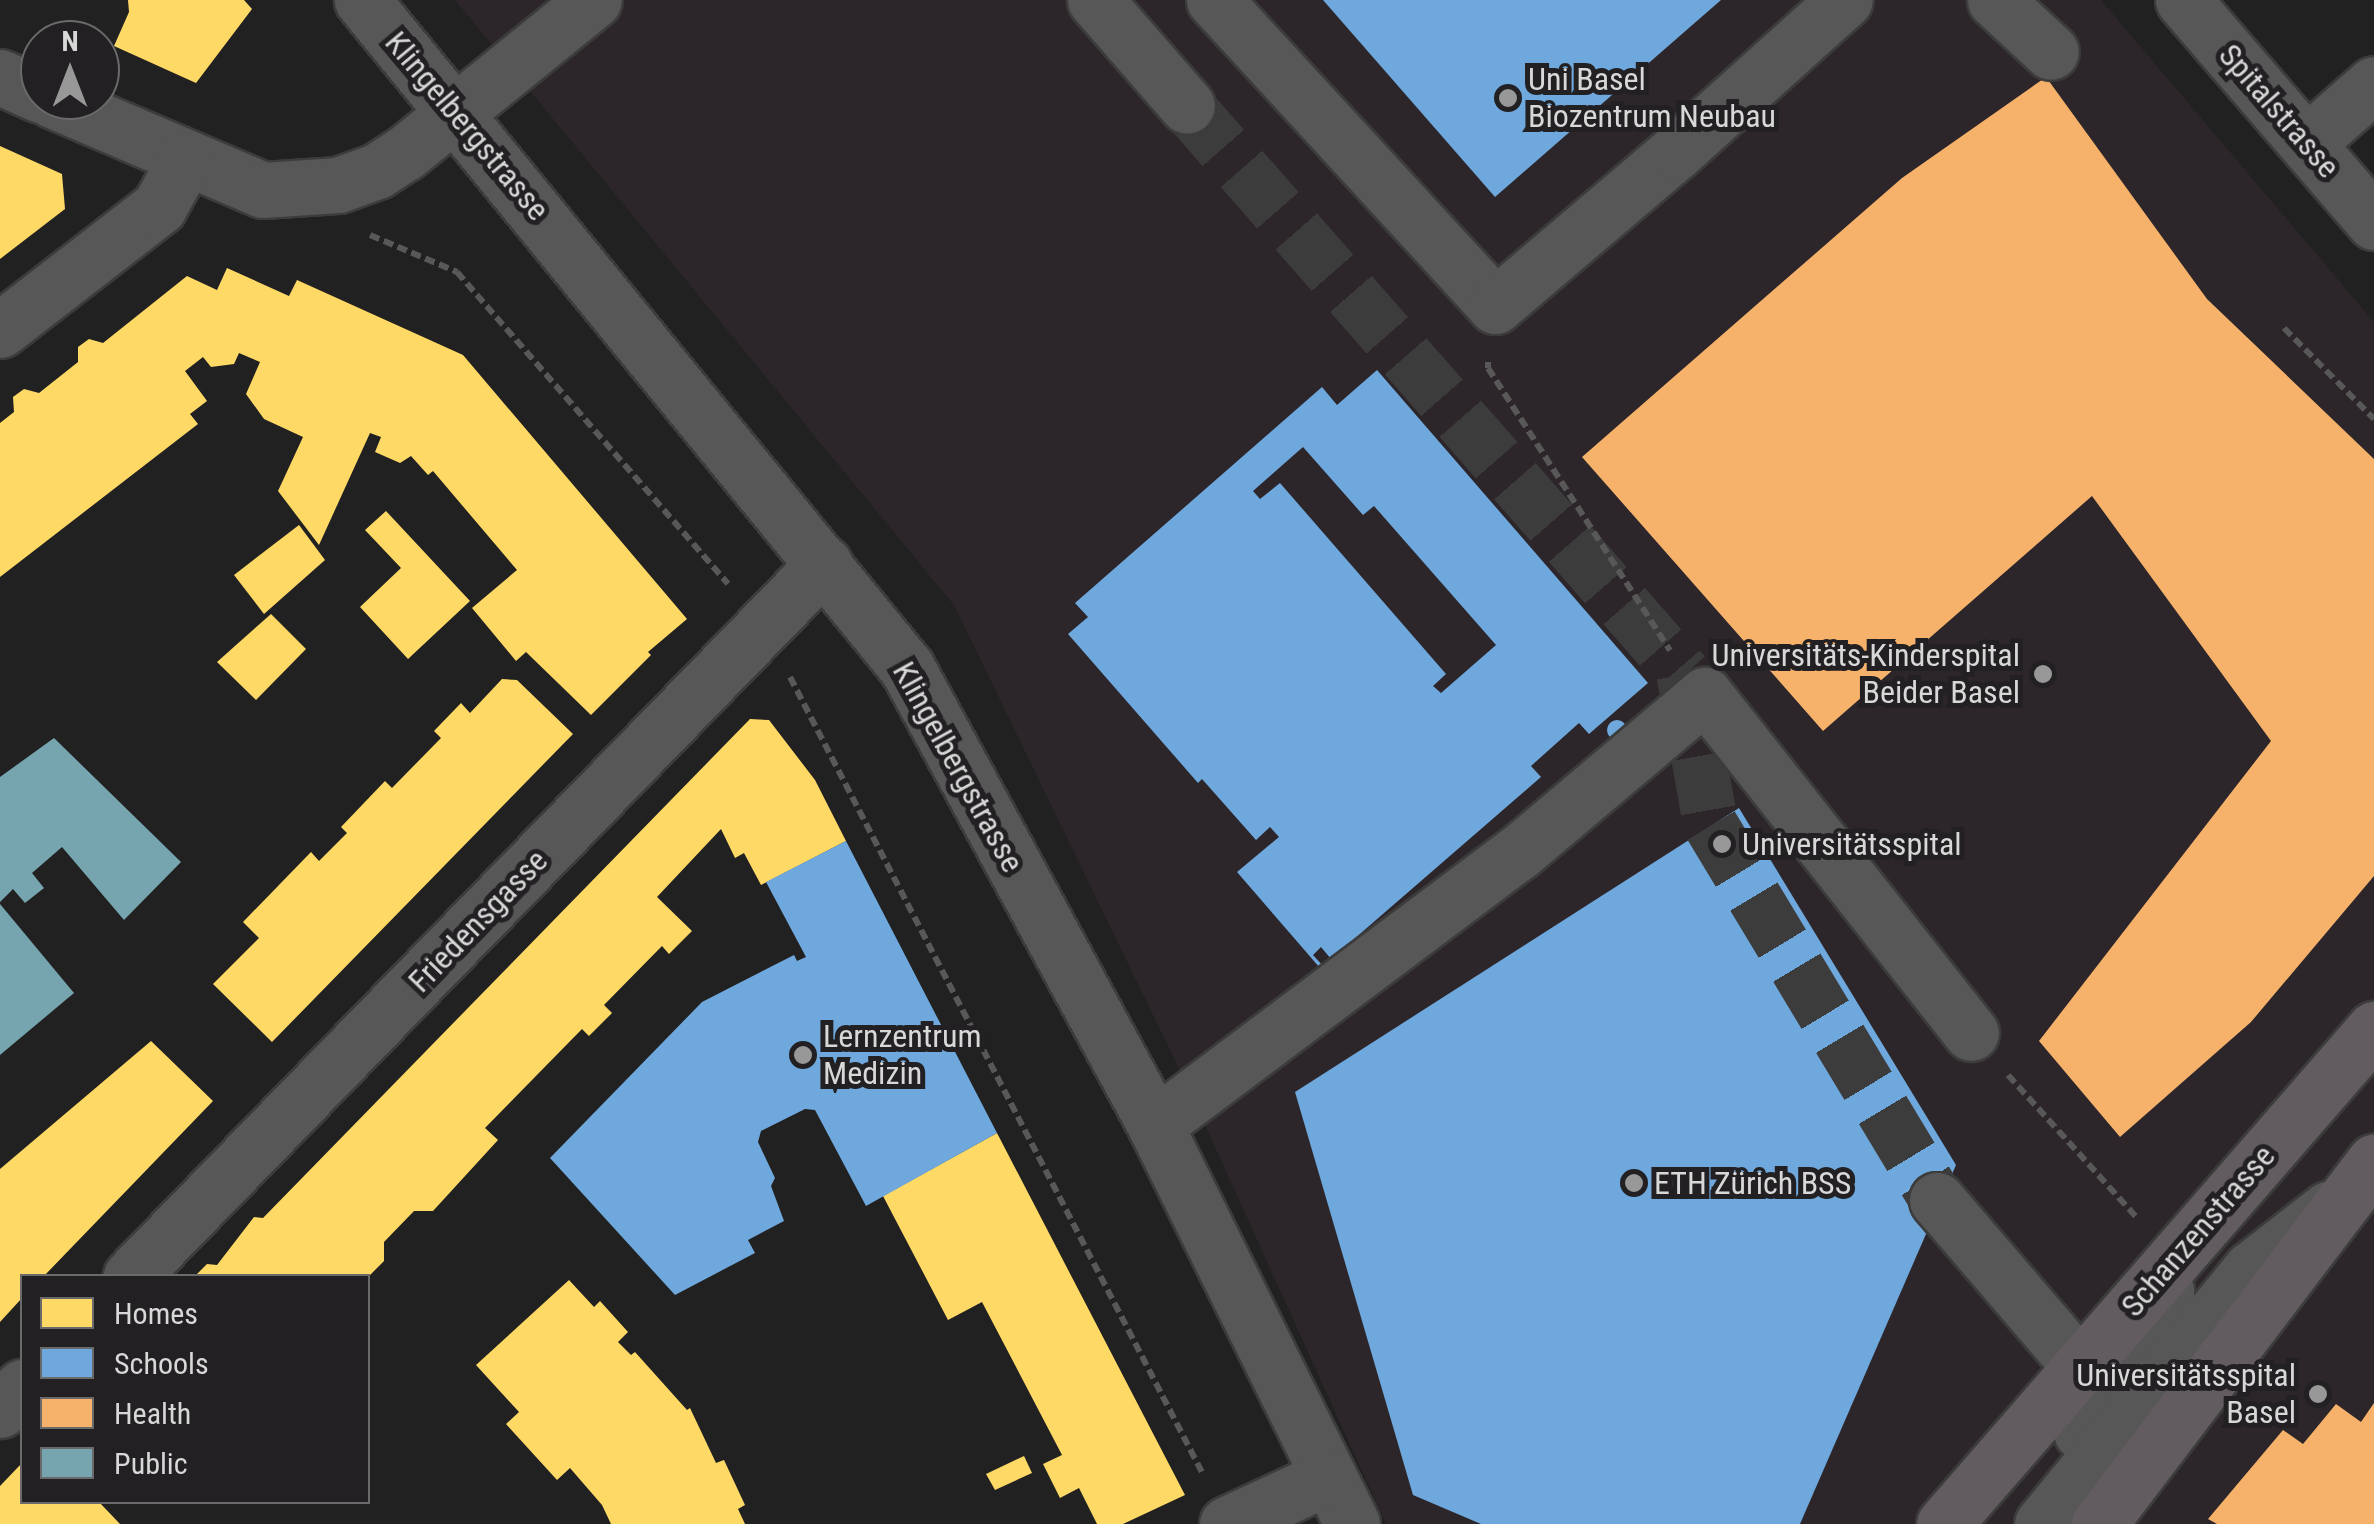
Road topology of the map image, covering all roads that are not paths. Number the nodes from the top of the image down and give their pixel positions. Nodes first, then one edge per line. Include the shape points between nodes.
1 (362, 0) edge
2 (594, 0) edge
3 (1095, 0) edge
4 (1214, 0) edge
5 (1844, 0) edge
6 (1995, 0) edge
7 (2184, 0) edge
8 (2051, 52) dead end
9 (2374, 84) edge
10 (1187, 106) tunnel mouth
11 (456, 112) junction
12 (96, 120) edge
13 (2307, 143) junction
14 (185, 160) junction
15 (2374, 222) edge
16 (0, 330) edge
17 (824, 564) junction
18 (2374, 1029) edge
19 (1971, 1033) road end
20 (1155, 1125) junction
21 (2361, 1178) edge
22 (1938, 1200) tunnel mouth
23 (2203, 1228) junction
24 (133, 1274) edge
25 (2080, 1367) junction
26 (20, 1389) edge
27 (0, 1410) edge
28 (1339, 1501) edge
29 (1228, 1524) edge
30 (1944, 1524) edge
31 (2012, 1524) edge
32 (2042, 1524) edge
33 (2098, 1524) edge

1 - 11 street, Klingelbergstrasse
2 - 11 street
3 - 10 street
4 - 5 street via 1495,306
6 - 8 street
7 - 13 street, Spitalstrasse
9 - 13 street
11 - 14 street via 377,171 338,186 263,190
11 - 17 street, Klingelbergstrasse
12 - 14 street
13 - 15 street, Spitalstrasse
14 - 16 street via 159,206
17 - 20 street, Klingelbergstrasse via 907,668
17 - 24 street, Friedensgasse
18 - 23 main road, Schanzenstrasse
19 - 20 street via 1705,695 1519,852
20 - 28 street, Klingelbergstrasse
21 - 32 street via 2251,1268
21 - 33 main road
22 - 25 street
23 - 25 main road, Schanzenstrasse
23 - 31 street via 2068,1453
25 - 30 main road, Schanzenstrasse
26 - 27 street
28 - 29 street

